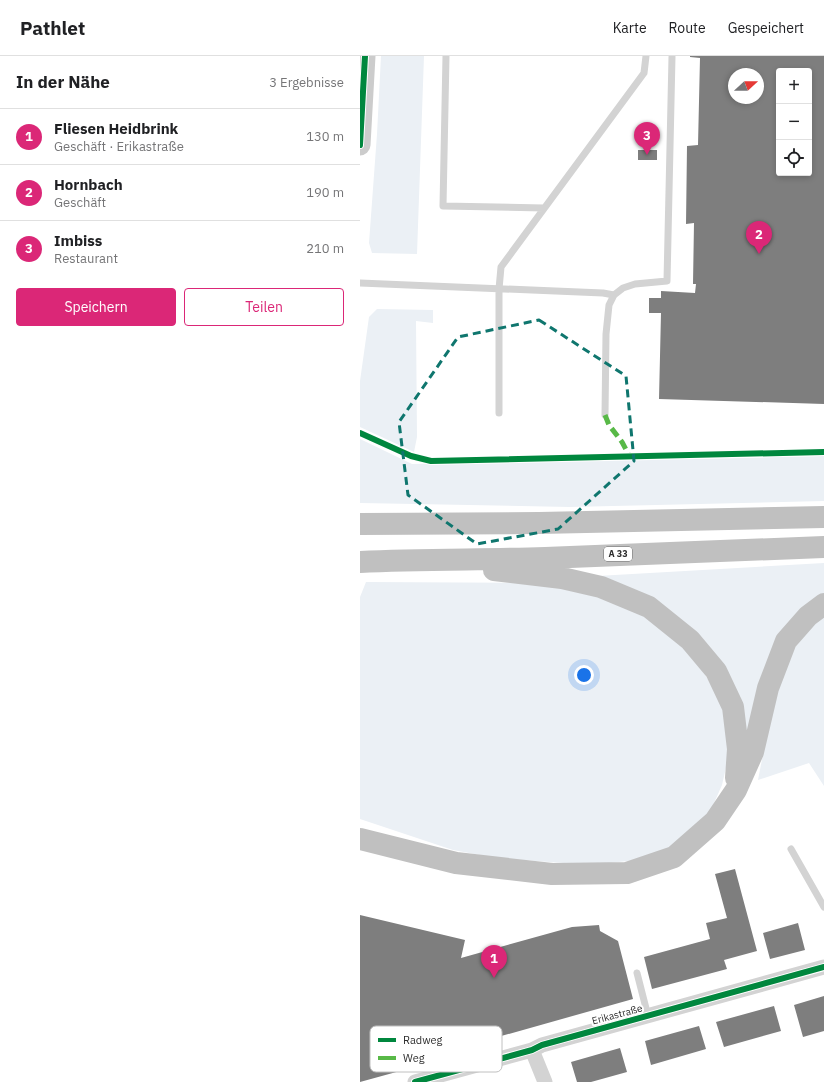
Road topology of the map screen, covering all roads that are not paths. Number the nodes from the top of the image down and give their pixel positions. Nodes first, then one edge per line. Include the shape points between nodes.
1 (365, 56) edge
2 (446, 56) edge
3 (646, 56) edge
4 (672, 57) edge
5 (360, 145) edge
6 (544, 208) junction
7 (360, 283) edge
8 (499, 289) junction
9 (614, 295) junction
10 (499, 413) dead end
11 (605, 415) dead end
12 (824, 517) edge
13 (360, 524) edge
14 (824, 547) edge
15 (412, 560) junction
16 (360, 562) edge
17 (824, 604) edge
18 (736, 790) junction
19 (360, 839) edge
20 (791, 849) dead end
21 (824, 907) edge
22 (824, 967) edge
23 (636, 973) dead end
24 (648, 1016) junction
25 (532, 1050) junction
26 (502, 1058) edge
27 (452, 1072) edge
28 (415, 1082) edge
29 (545, 1082) edge

1 - 5 main road
2 - 6 lane via 443,206
3 - 6 lane via 644,73
4 - 9 lane via 667,281 635,284 623,288
6 - 8 lane via 501,267
7 - 8 lane
8 - 9 lane
8 - 10 lane
9 - 11 lane via 606,321
12 - 13 highway
14 - 15 highway, A 33 via 544,558
15 - 16 highway, A 33
15 - 18 highway via 562,578 601,587 649,607 690,640 716,671 733,707 738,749
17 - 18 highway via 808,616 786,642 768,688 752,752
18 - 19 highway via 715,821 674,857 627,873 552,874 456,863
20 - 21 lane
22 - 24 street, Erikastraße
23 - 24 lane
24 - 25 street, Erikastraße via 542,1044
25 - 26 street, Erikastraße
25 - 29 street
27 - 28 street, Erikastraße

